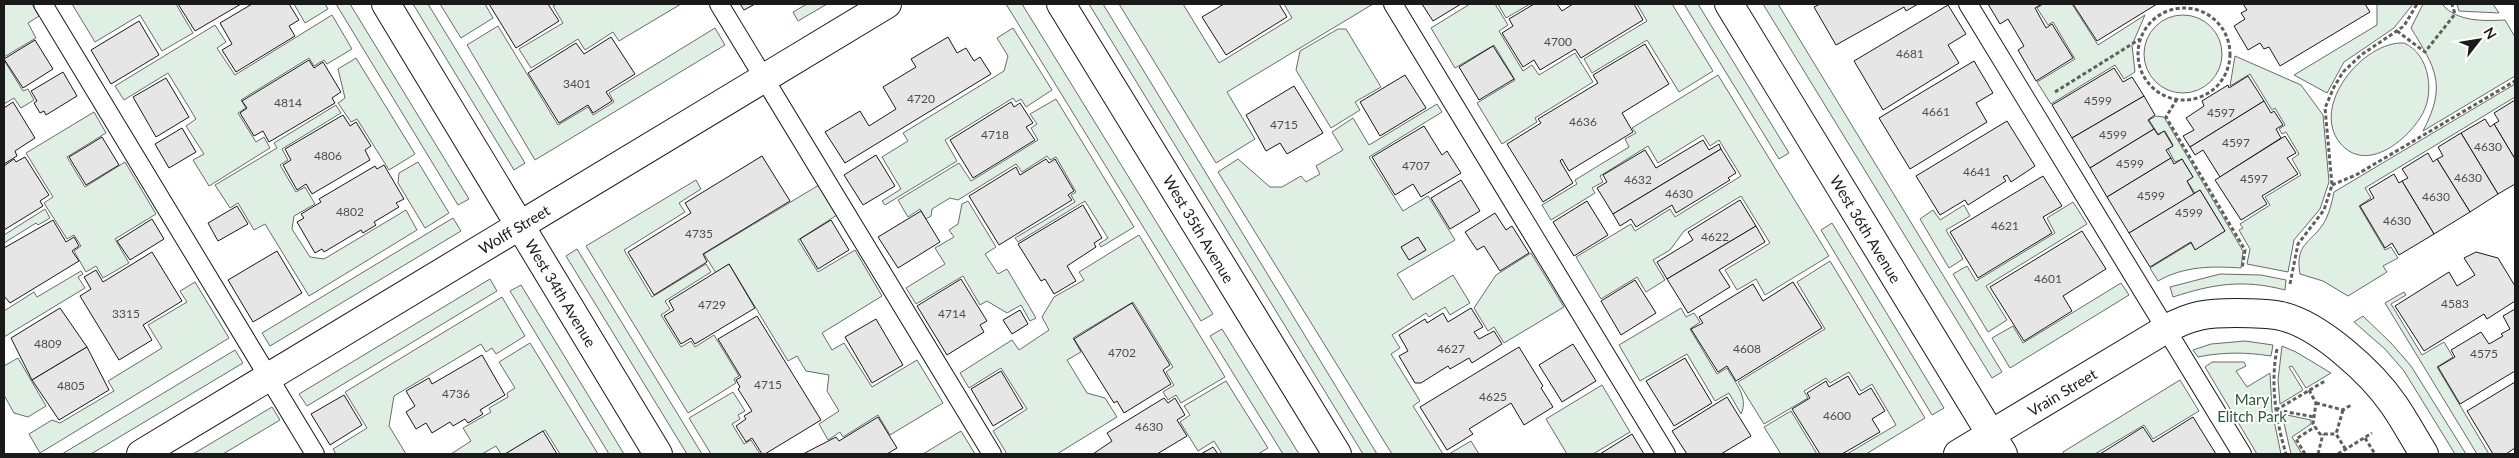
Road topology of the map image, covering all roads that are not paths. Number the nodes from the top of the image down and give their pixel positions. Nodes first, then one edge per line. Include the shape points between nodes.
1 (43, 4) edge
2 (386, 4) edge
3 (719, 4) edge
4 (887, 4) edge
5 (1061, 4) edge
6 (1393, 4) edge
7 (1729, 4) edge
8 (1968, 4) edge
9 (764, 79) junction
10 (520, 226) junction
11 (2166, 329) junction
12 (268, 377) junction
13 (1997, 444) edge
14 (141, 454) edge
15 (315, 454) edge
16 (658, 454) edge
17 (992, 454) edge
18 (1337, 454) edge
19 (1666, 454) edge
20 (1958, 454) edge
21 (2242, 454) edge
22 (2424, 454) edge

1 - 12 lane
2 - 10 street, West 34th Avenue
3 - 9 lane
4 - 9 street, Wolff Street
5 - 18 street, West 35th Avenue
6 - 19 lane
7 - 13 street, West 36th Avenue
8 - 11 lane
9 - 10 street, Wolff Street
9 - 17 lane
10 - 12 street, Wolff Street
10 - 16 street, West 34th Avenue
11 - 13 street, Vrain Street
11 - 21 lane
11 - 22 street, Vrain Street via 2189,317 2254,313 2283,316 2316,331 2356,363 2393,404
12 - 14 street, Wolff Street
12 - 15 lane
13 - 20 street, Vrain Street

